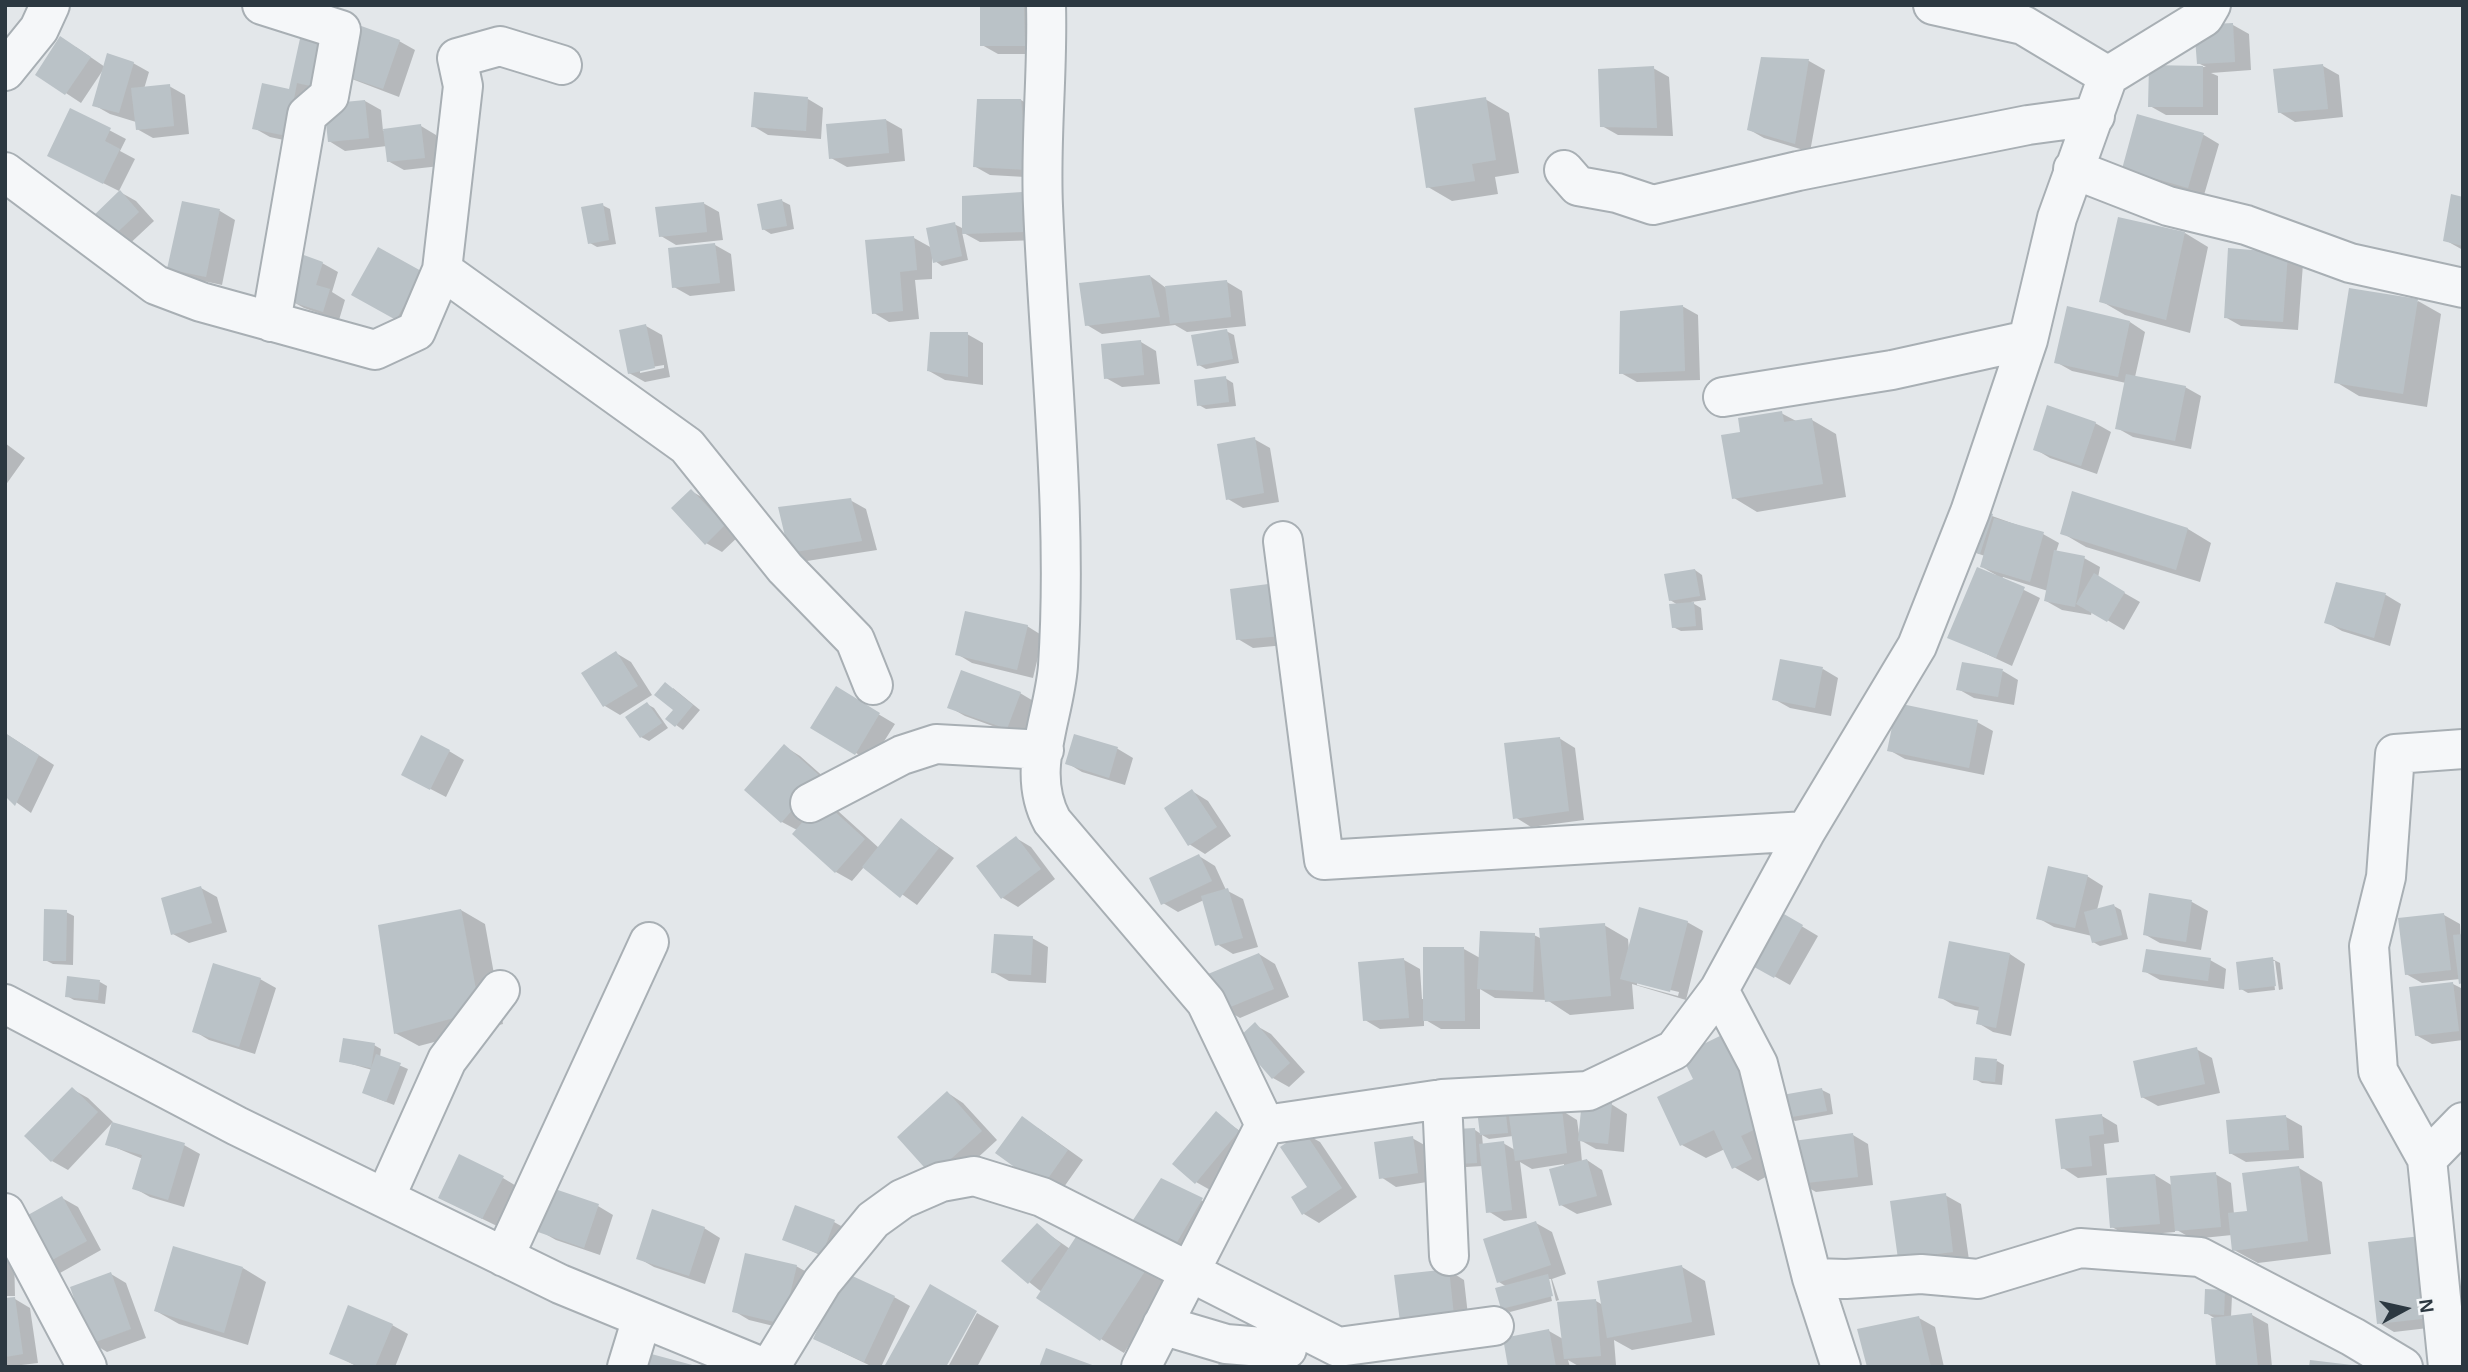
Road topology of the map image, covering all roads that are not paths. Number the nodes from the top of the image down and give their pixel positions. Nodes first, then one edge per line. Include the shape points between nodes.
1 (50, 5) edge
2 (262, 5) edge
3 (1046, 5) edge
4 (1933, 5) edge
5 (2211, 5) edge
6 (562, 65) dead end
7 (5, 71) edge
8 (2108, 76) junction
9 (2095, 116) junction
10 (2073, 169) junction
11 (1564, 170) dead end
12 (5, 172) edge
13 (442, 271) junction
14 (2463, 289) edge
15 (271, 322) junction
16 (2028, 340) junction
17 (1723, 397) dead end
18 (1283, 541) dead end
19 (873, 685) dead end
20 (2463, 749) edge
21 (1044, 750) junction
22 (810, 803) dead end
23 (1806, 831) junction
24 (649, 942) dead end
25 (500, 990) dead end
26 (1719, 990) junction
27 (5, 1004) edge
28 (1442, 1099) junction
29 (2463, 1122) edge
30 (1265, 1125) junction
31 (2427, 1159) junction
32 (385, 1198) junction
33 (5, 1213) edge
34 (1449, 1256) dead end
35 (505, 1257) junction
36 (1190, 1271) junction
37 (1812, 1278) junction
38 (642, 1318) junction
39 (1162, 1325) junction
40 (1494, 1326) dead end
41 (1287, 1349) dead end
42 (87, 1367) edge
43 (627, 1367) edge
44 (762, 1367) edge
45 (771, 1367) edge
46 (1141, 1367) edge
47 (1841, 1367) edge
48 (2403, 1367) edge
49 (2448, 1367) edge

1 - 7 street via 38,29
2 - 15 street via 341,30 329,96 307,115
3 - 21 street via 1043,202 1060,562 1058,669
4 - 8 street via 2023,25
5 - 8 street via 2204,17
6 - 13 street via 500,46 457,58 463,86
8 - 9 street
9 - 10 street
9 - 11 street via 1798,171 1653,205 1578,186
10 - 14 street via 2168,206 2246,225 2350,263
10 - 16 street
12 - 15 street via 156,285
13 - 15 street via 416,331 375,350
13 - 19 street via 687,446 785,568 855,640
16 - 17 street via 1892,370
16 - 23 street via 1970,512 1917,646
18 - 23 street via 1324,860
20 - 31 street via 2395,754 2386,877 2369,946 2378,1072
21 - 22 street via 936,744 902,755
21 - 30 street via 1041,800 1052,821 1206,1002
23 - 26 street
24 - 35 street
25 - 32 street via 447,1060
26 - 28 street via 1674,1050 1588,1091
26 - 37 street via 1758,1064
27 - 32 street
28 - 30 street
28 - 34 street
29 - 31 street
30 - 36 street
31 - 49 street
32 - 35 street
33 - 42 street
35 - 38 street
36 - 39 street
36 - 40 street via 1338,1348
36 - 45 street via 1042,1198 974,1176 941,1182 902,1199 873,1220 822,1282
37 - 47 street
37 - 48 street via 1921,1274 1978,1279 2080,1248 2200,1257
38 - 43 street
38 - 44 street
39 - 41 street via 1226,1344
39 - 46 street

